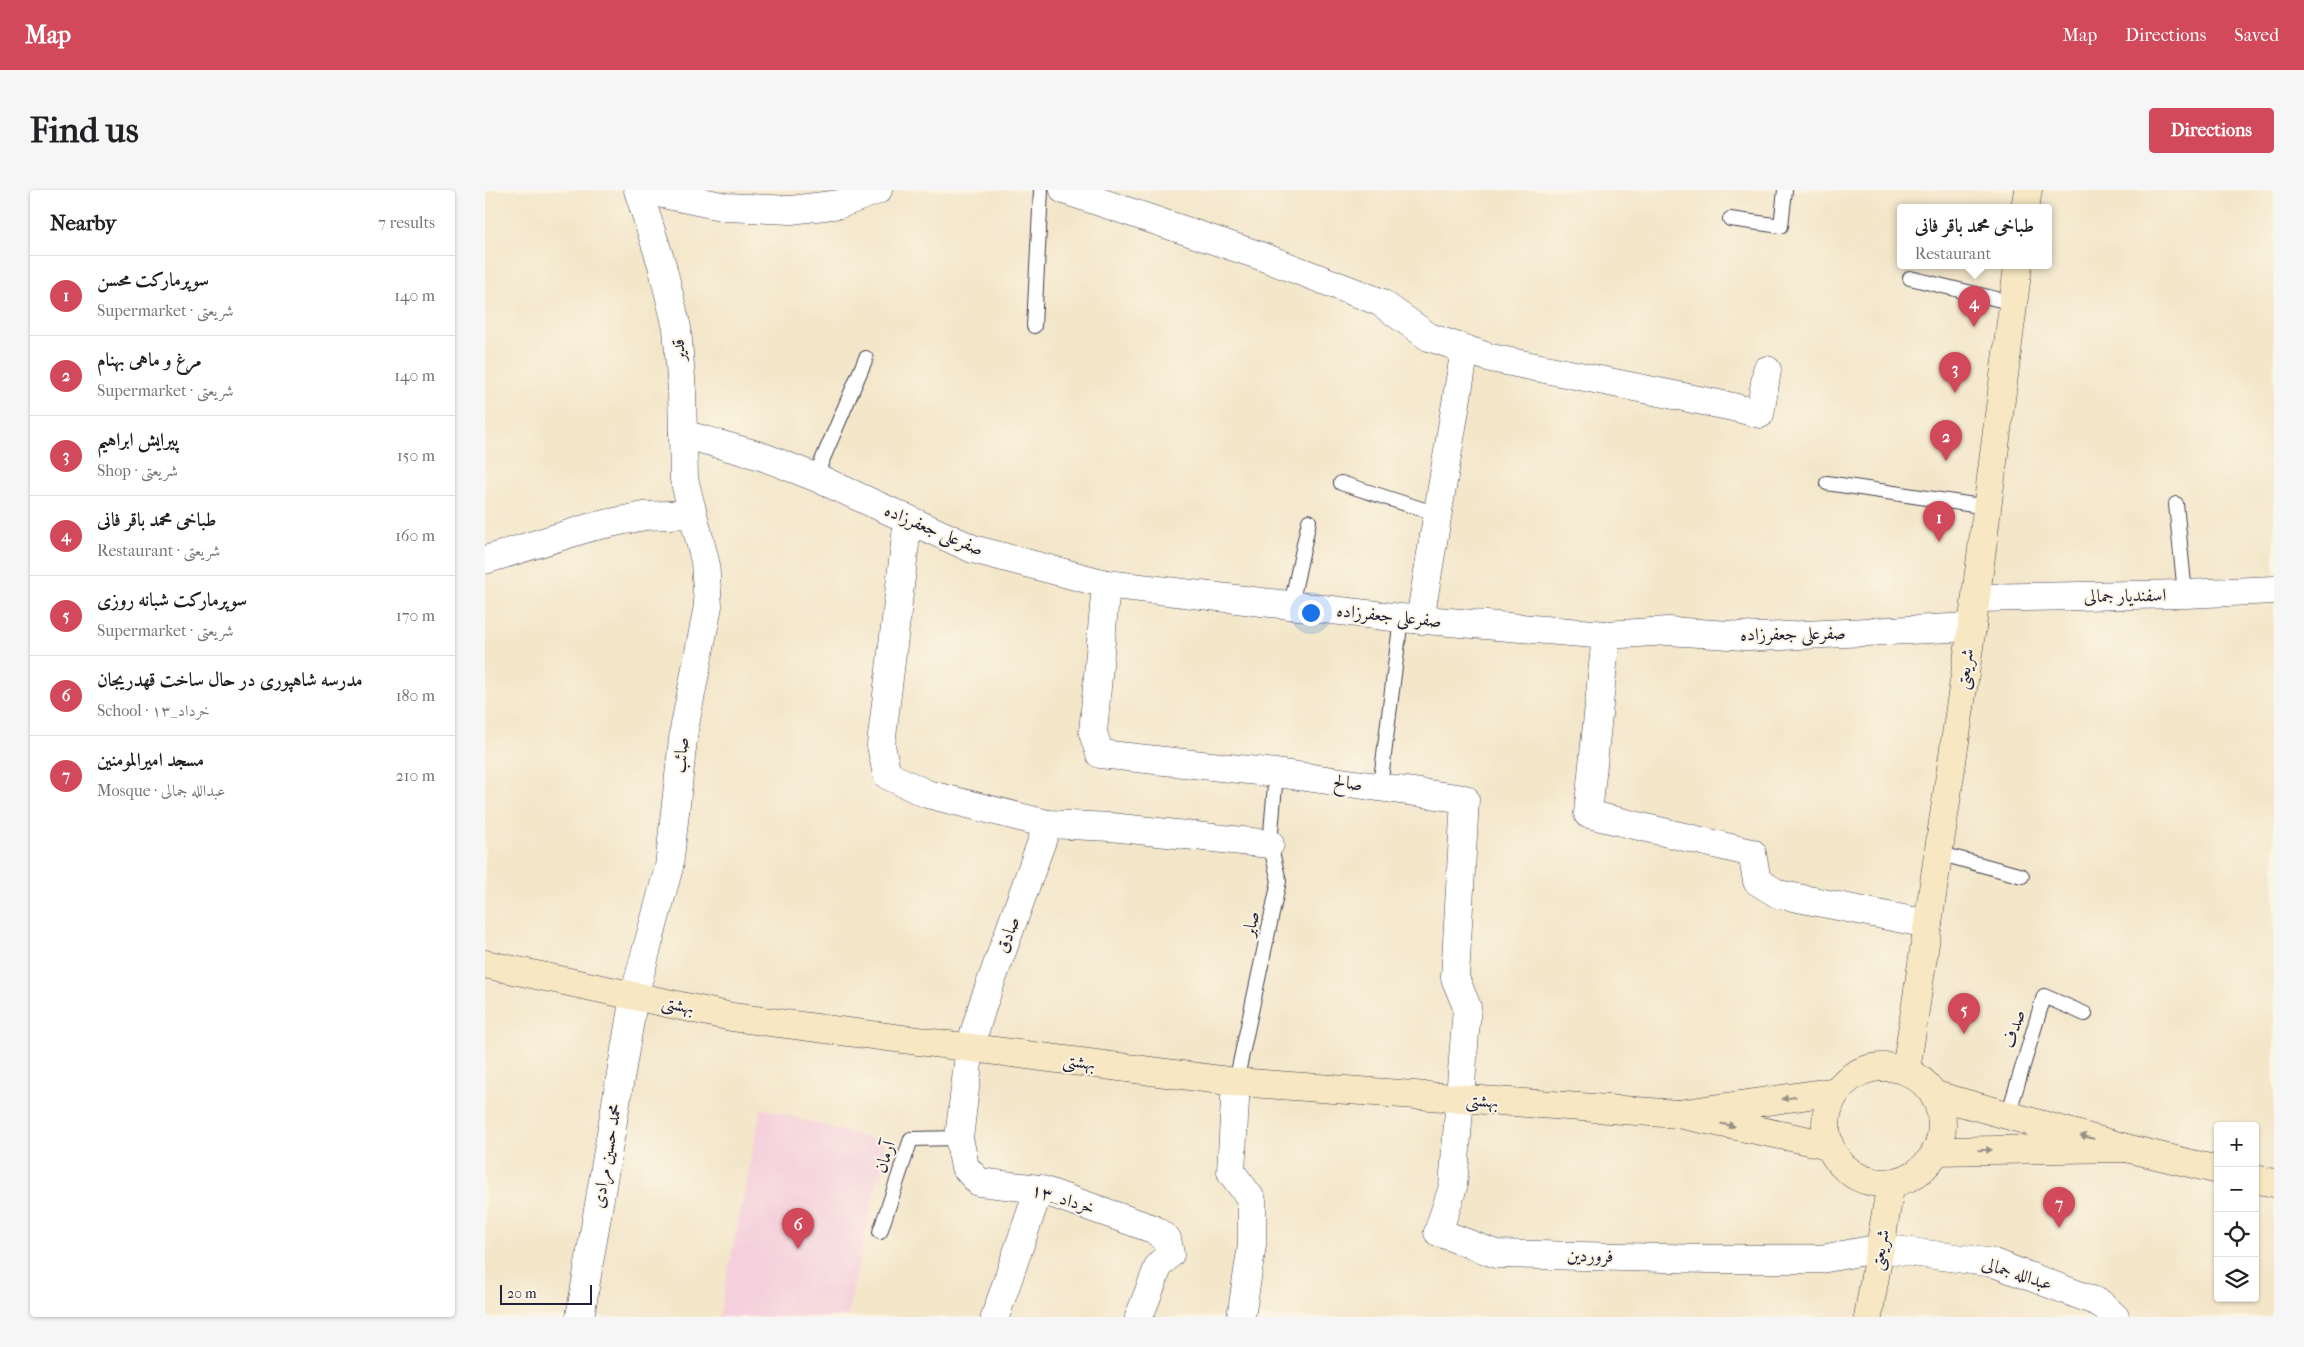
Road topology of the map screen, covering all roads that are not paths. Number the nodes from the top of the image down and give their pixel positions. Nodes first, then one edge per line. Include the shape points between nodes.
1 (638, 190) edge
2 (644, 190) edge
3 (877, 190) edge
4 (1041, 190) edge
5 (1064, 190) edge
6 (1785, 190) edge
7 (2028, 190) edge
8 (2026, 204) edge
9 (1730, 219) dead end
10 (2018, 269) edge
11 (1910, 278) dead end
12 (2013, 303) junction
13 (1034, 326) dead end
14 (1465, 348) junction
15 (866, 358) dead end
16 (1767, 370) dead end
17 (683, 434) junction
18 (815, 477) junction
19 (1341, 483) dead end
20 (1827, 483) dead end
21 (2176, 504) dead end
22 (1987, 507) junction
23 (692, 514) junction
24 (1437, 514) junction
25 (908, 519) junction
26 (1309, 521) dead end
27 (485, 560) edge
28 (1106, 584) junction
29 (2274, 590) edge
30 (2185, 594) junction
31 (1975, 598) junction
32 (1291, 605) junction
33 (1411, 619) junction
34 (1972, 627) junction
35 (1606, 634) junction
36 (1276, 773) junction
37 (1380, 787) junction
38 (1048, 824) junction
39 (1270, 844) junction
40 (1938, 852) junction
41 (2022, 876) dead end
42 (1927, 924) junction
43 (485, 964) edge
44 (634, 996) junction
45 (2085, 1014) dead end
46 (970, 1047) junction
47 (1906, 1070) junction
48 (1236, 1082) junction
49 (1837, 1091) junction
50 (1935, 1095) junction
51 (1458, 1099) junction
52 (1678, 1114) junction
53 (2008, 1115) junction
54 (959, 1138) junction
55 (1829, 1145) junction
56 (2126, 1148) junction
57 (1937, 1151) junction
58 (2214, 1169) edge
59 (2259, 1180) edge
60 (1891, 1183) junction
61 (2274, 1183) edge
62 (1039, 1188) junction
63 (880, 1232) dead end
64 (1881, 1248) junction
65 (580, 1317) edge
66 (995, 1317) edge
67 (1139, 1317) edge
68 (1241, 1317) edge
69 (1868, 1317) edge
70 (2115, 1317) edge

1 - 17 street, قدیر via 677,328
2 - 3 street via 726,207 791,210 841,204
4 - 13 lane
5 - 14 street via 1258,255 1380,302 1429,337
6 - 9 lane via 1781,226
7 - 8 street
10 - 12 street, شریعتی
11 - 12 lane
12 - 22 street, شریعتی
14 - 16 street via 1491,358 1760,414
14 - 24 street
15 - 18 lane
17 - 18 street, صفرعلی جعفرزاده via 761,456
17 - 23 street, قدیر via 684,479
18 - 25 street, صفرعلی جعفرزاده
19 - 24 lane
20 - 22 lane
21 - 30 lane
22 - 31 street, شریعتی
23 - 27 street via 644,516 591,527
23 - 44 street, صائب via 705,561 708,606 684,730 669,868
24 - 33 street
25 - 28 street, صفرعلی جعفرزاده via 973,549
25 - 38 street via 881,745 887,775 927,794
26 - 32 lane
28 - 32 street, صفرعلی جعفرزاده
28 - 36 street, صالح via 1093,733 1100,754
29 - 30 street, اسفندیار جمالی
30 - 31 street, اسفندیار جمالی
31 - 34 street, شریعتی
32 - 33 street, صفرعلی جعفرزاده
33 - 35 street, صفرعلی جعفرزاده
33 - 37 lane
34 - 35 street, صفرعلی جعفرزاده via 1760,637 1668,632
34 - 40 street, شریعتی
35 - 42 street via 1588,814 1752,852 1757,881 1778,894
36 - 37 street, صالح
36 - 39 lane, صابر
37 - 51 street, صالح via 1465,799 1455,978 1467,1007
38 - 39 street via 1111,827
38 - 46 street, صادق
39 - 48 lane, صابر via 1279,881
40 - 41 lane
40 - 42 street, شریعتی
42 - 47 street, شریعتی
43 - 44 street, بهشتی
44 - 46 street, بهشتی via 732,1018
44 - 65 street, محمد حسین مرادی
45 - 53 lane, صدف via 2044,996
46 - 48 street, بهشتی
46 - 54 street, ۱۳_خرداد
47 - 49 street via 1887,1066 1868,1068 1851,1077
47 - 50 street via 1922,1080
48 - 51 street, بهشتی
48 - 68 street via 1231,1172 1252,1200 1252,1245
49 -> 52 street
49 - 55 street via 1828,1108 1826,1127
50 - 53 street
50 - 57 street via 1941,1113 1942,1132
51 - 52 street, بهشتی
51 - 64 street, فروردین via 1453,1187 1438,1232 1496,1254 1821,1259
52 -> 55 street
56 -> 53 street
54 - 62 street, ۱۳_خرداد via 965,1167 979,1182
54 - 63 lane, آرمان via 911,1138
55 - 60 street via 1839,1162 1854,1175 1872,1182
57 -> 56 street
56 - 58 street
57 - 60 street via 1910,1177
59 - 61 street
60 - 64 street, شریعتی
62 - 66 street
62 - 67 street, ۱۳_خرداد via 1153,1229 1167,1239 1169,1254 1159,1265
64 - 69 street, شریعتی
64 - 70 street, عبدالله جمالی via 1994,1263 2100,1304

